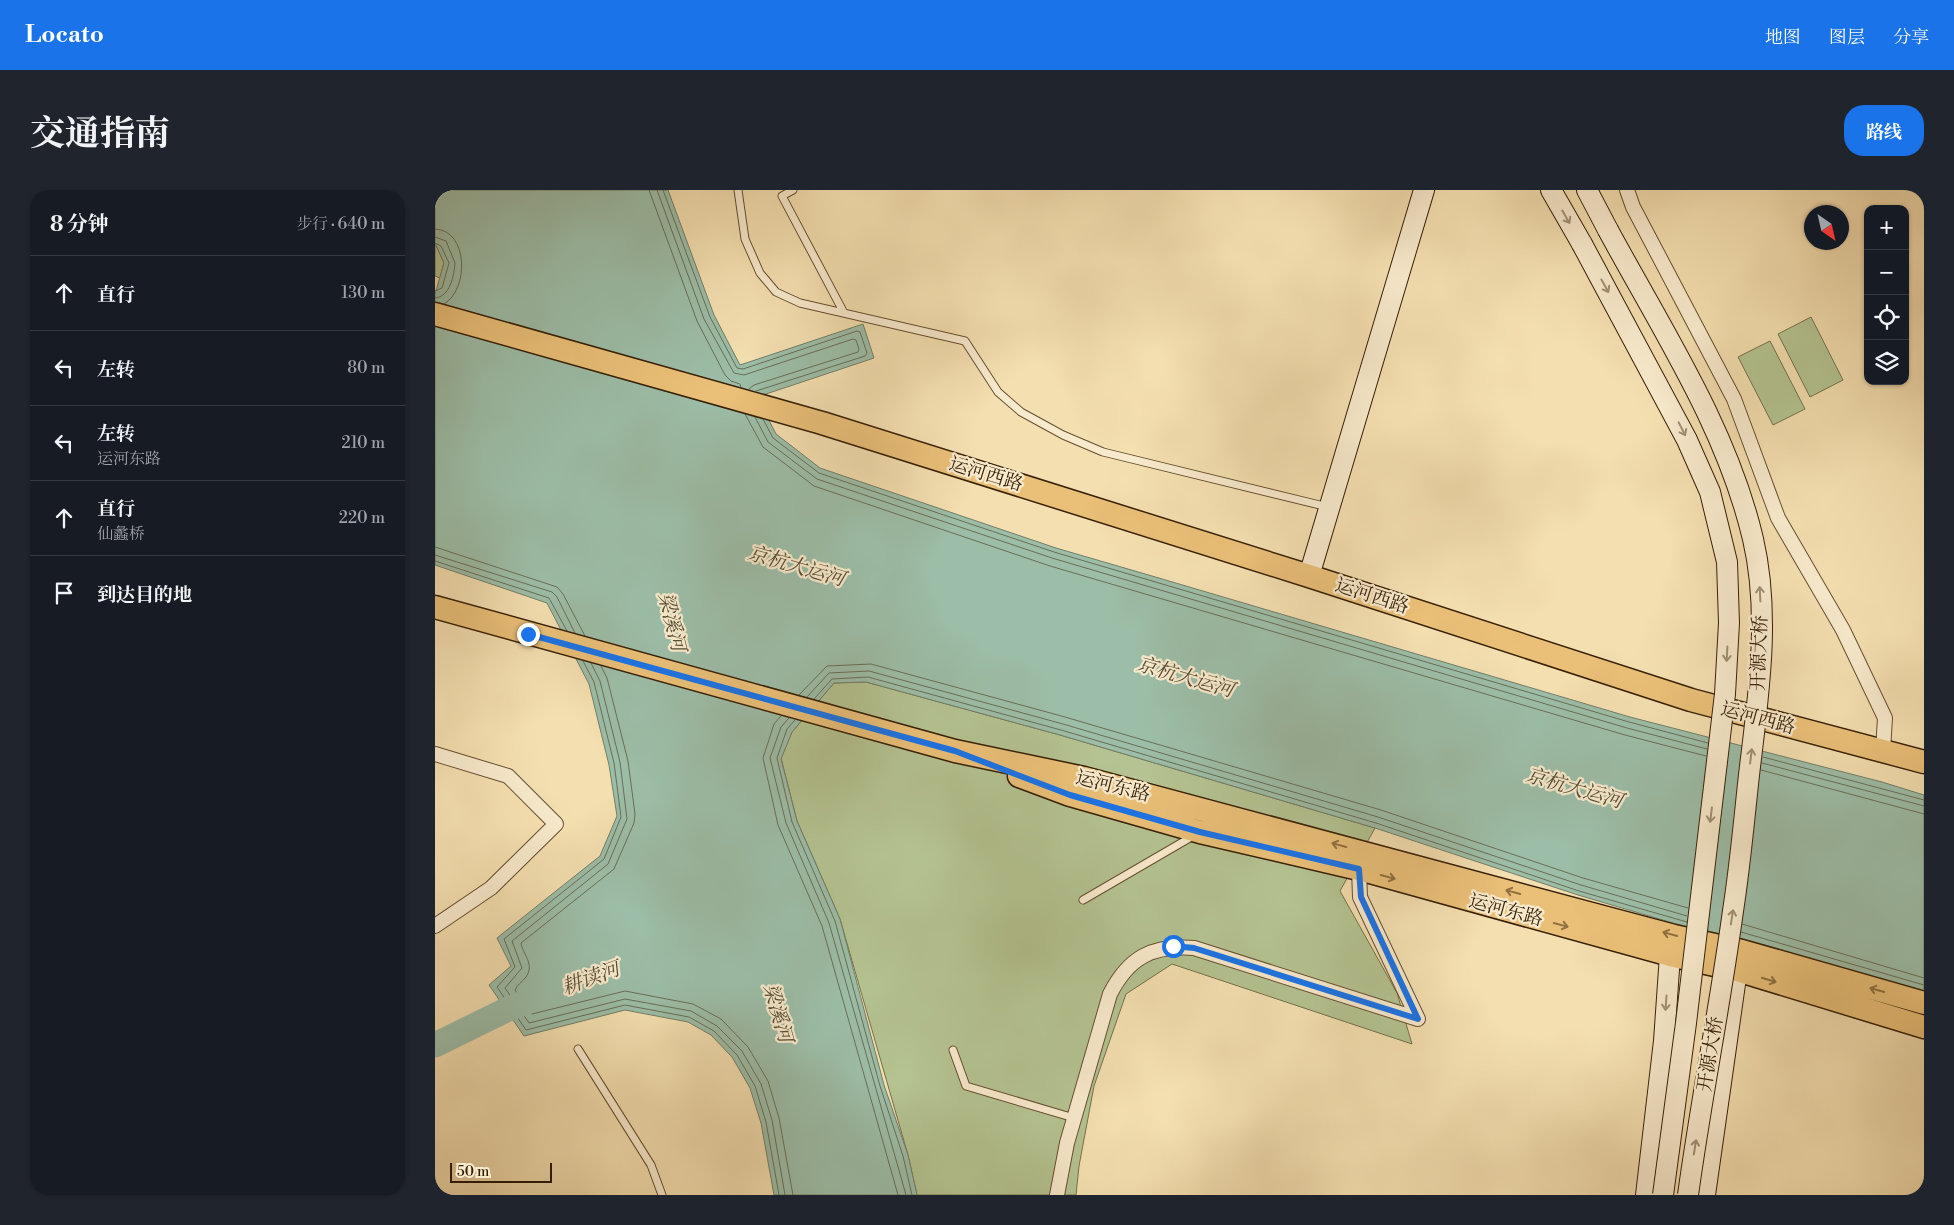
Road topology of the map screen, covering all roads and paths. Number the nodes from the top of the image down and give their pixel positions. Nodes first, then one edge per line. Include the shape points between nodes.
1 (738, 190) edge
2 (793, 190) edge
3 (1424, 190) edge
4 (1551, 190) edge
5 (1587, 190) edge
6 (1627, 190) edge
7 (844, 313) junction
8 (435, 314) edge
9 (1328, 507) junction
10 (1309, 576) junction
11 (435, 607) edge
12 (1883, 750) junction
13 (955, 751) junction
14 (435, 754) edge
15 (1924, 762) edge
16 (1200, 832) junction
17 (1359, 869) junction
18 (1083, 900) dead end
19 (435, 926) edge
20 (1669, 955) junction
21 (1737, 970) junction
22 (1924, 1003) edge
23 (1924, 1027) edge
24 (578, 1049) dead end
25 (953, 1050) dead end
26 (1074, 1118) junction
27 (662, 1195) edge
28 (1057, 1195) edge
29 (1646, 1195) edge
30 (1663, 1195) edge
31 (1688, 1195) edge
32 (1705, 1195) edge

1 - 7 lane via 745,239 760,273 776,292 800,303
2 - 7 lane via 782,196
3 - 9 main road
4 -> 30 main road, bridge via 1687,440 1710,492 1727,562 1729,623 1725,694
31 -> 5 main road, 开源大桥, bridge via 1733,910 1759,690 1762,640 1760,589 1754,541 1735,476 1710,417
6 - 12 street via 1734,399 1778,518 1843,630 1885,718
7 - 9 lane via 965,341 998,392 1021,412 1103,452
8 - 10 main road, 运河西路 via 822,423
9 - 10 main road
10 - 12 main road, 运河西路 via 1691,700
11 - 13 main road
12 - 15 main road, 运河西路
13 - 16 main road, 运河东路 via 1070,795
22 -> 13 main road, 运河东路 via 1742,951 1674,936 1084,778
14 - 19 street via 508,776 556,824 491,888
16 - 17 main road, 运河东路
16 - 18 lane
17 -> 20 main road, 运河东路
17 - 26 street via 1361,897 1418,1019 1194,948 1173,946 1151,951 1121,974 1110,994
20 - 21 main road, 运河东路
20 -> 29 main road via 1663,1050
21 -> 23 main road, 运河东路
21 - 32 main road
24 - 27 lane via 651,1164
25 - 26 lane via 966,1086
26 - 28 street

